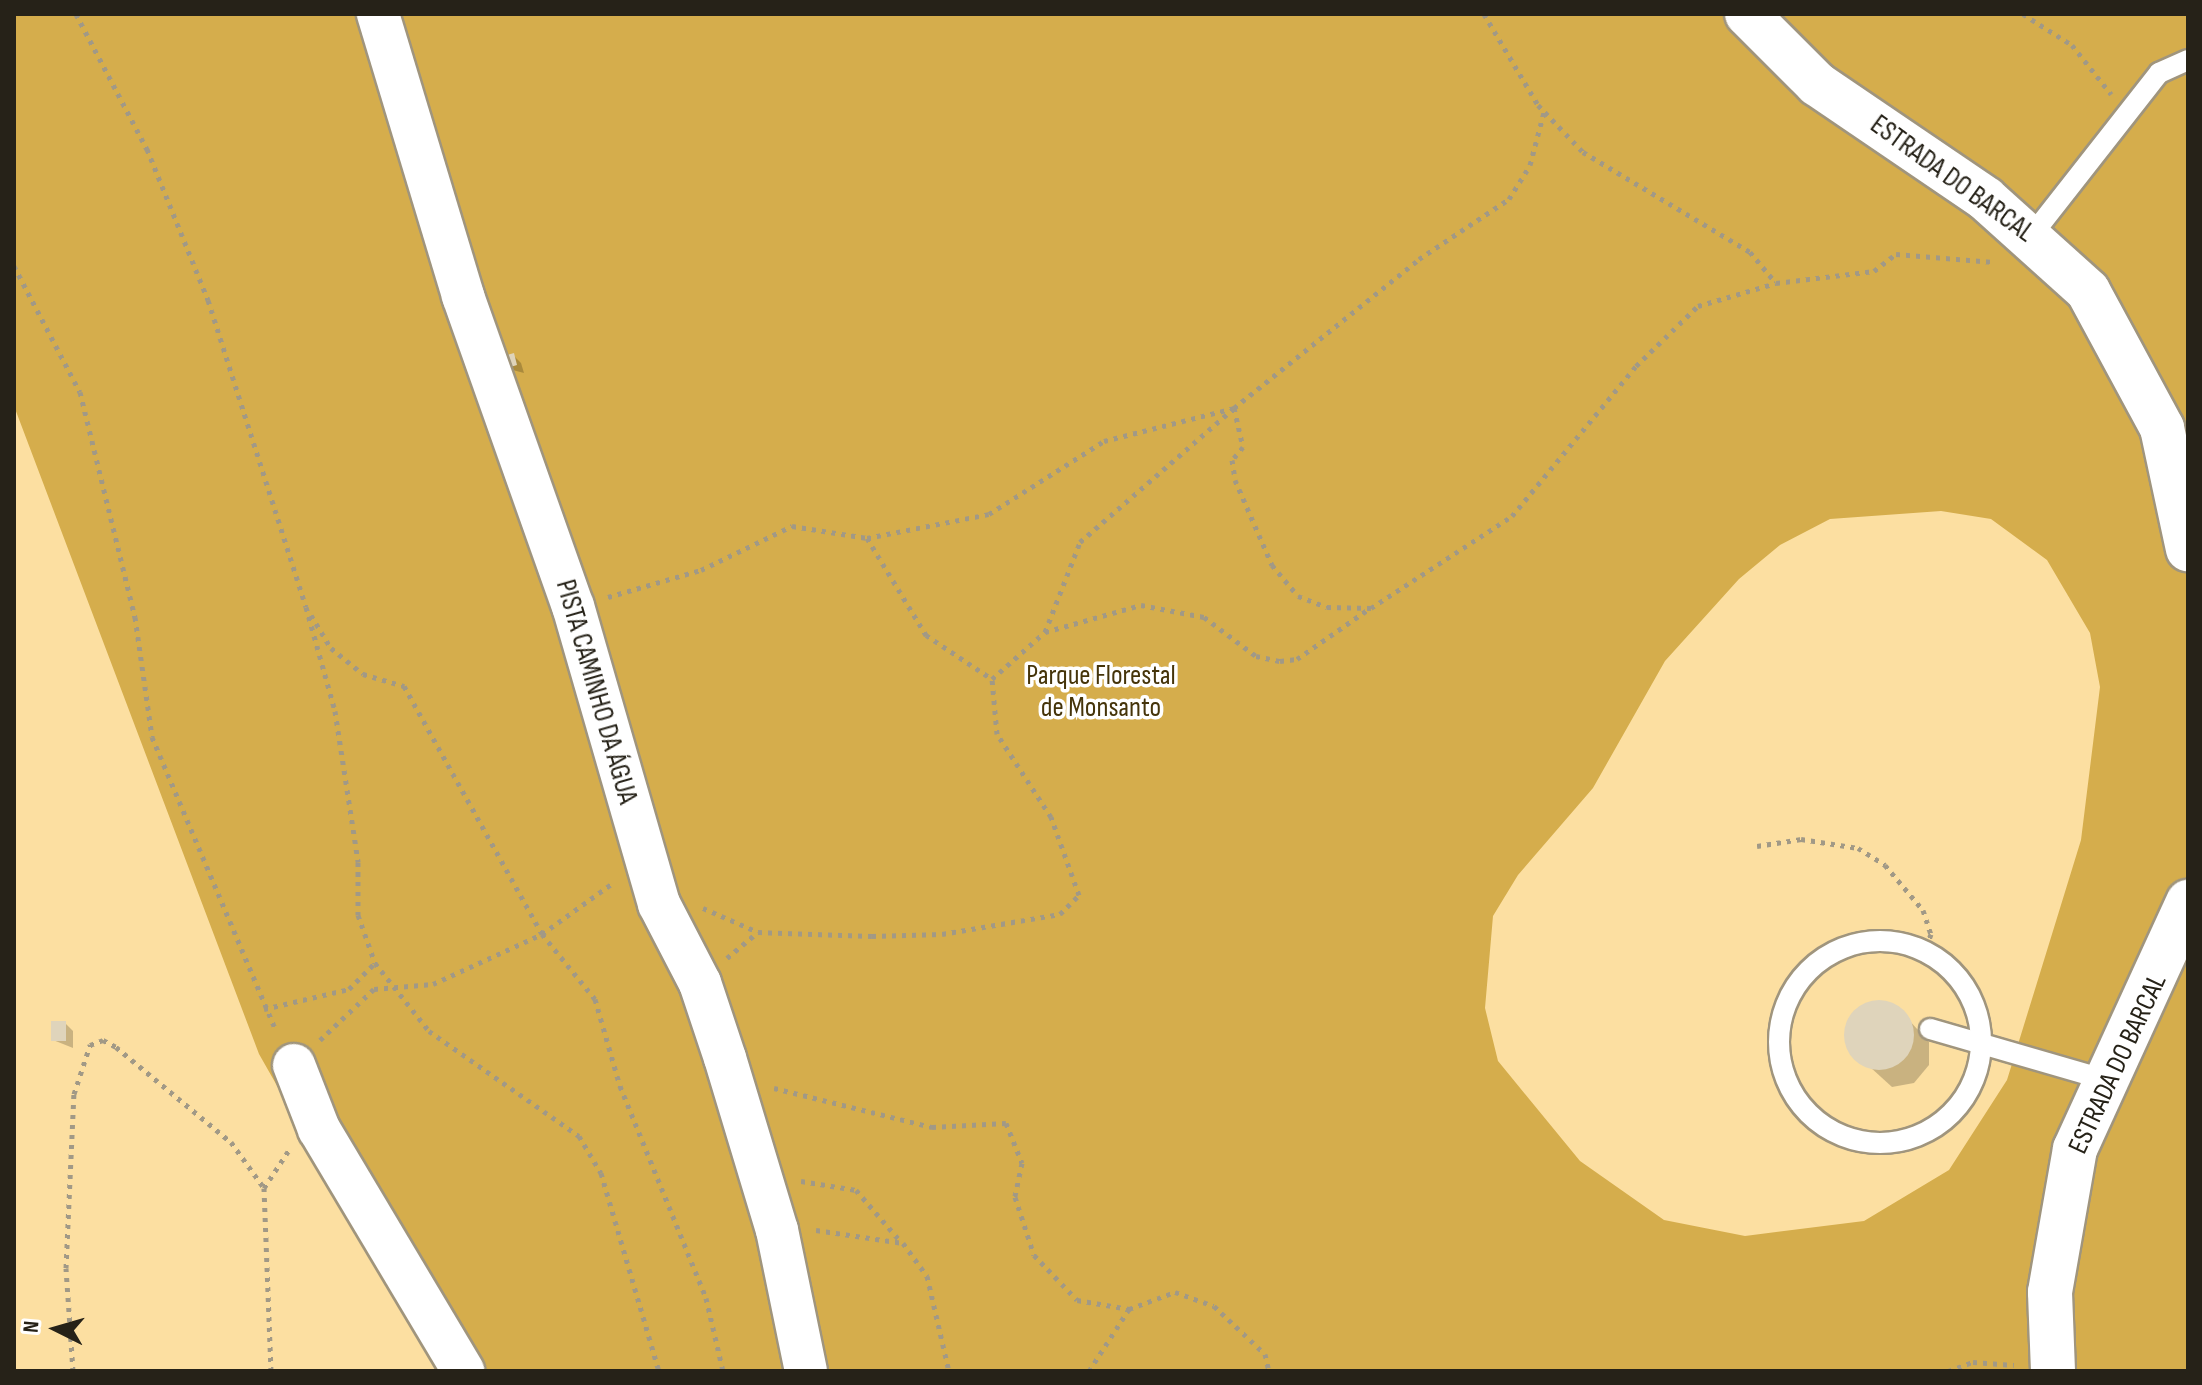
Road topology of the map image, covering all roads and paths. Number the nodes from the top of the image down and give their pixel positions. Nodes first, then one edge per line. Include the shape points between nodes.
1 (76, 14) edge
2 (378, 14) edge
3 (1484, 14) edge
4 (1747, 14) edge
5 (2023, 14) edge
6 (2188, 60) edge
7 (1544, 112) junction
8 (2126, 114) junction
9 (2032, 235) junction
10 (14, 266) edge
11 (1776, 283) junction
12 (1234, 408) junction
13 (867, 538) junction
14 (2188, 549) edge
15 (573, 606) junction
16 (306, 607) junction
17 (1371, 608) junction
18 (1045, 632) junction
19 (992, 679) junction
20 (1757, 846) dead end
21 (2188, 902) edge
22 (659, 904) junction
23 (542, 934) junction
24 (1925, 950) junction
25 (375, 963) junction
26 (395, 981) junction
27 (264, 1009) junction
28 (1930, 1029) dead end
29 (1982, 1040) junction
30 (294, 1065) junction
31 (2107, 1080) junction
32 (734, 1089) junction
33 (319, 1129) junction
34 (760, 1175) junction
35 (264, 1188) junction
36 (777, 1230) junction
37 (903, 1243) junction
38 (1129, 1309) junction
39 (73, 1371) edge
40 (271, 1371) edge
41 (463, 1371) edge
42 (659, 1371) edge
43 (723, 1371) edge
44 (806, 1371) edge
45 (949, 1371) edge
46 (1089, 1371) edge
47 (1269, 1371) edge
48 (2053, 1371) edge

1 - 16 path via 147,149 208,300
2 - 15 street, PISTA CAMINHO DA ÁGUA via 463,296
3 - 7 path
4 - 9 street, ESTRADA DO BARCAL via 1817,84
5 - 8 path via 2072,45
6 - 8 lane via 2159,73
7 - 11 path via 1583,152 1750,252
7 - 12 path via 1530,165 1509,199 1419,259
8 - 9 lane
9 - 11 path via 2019,257 1996,262 1896,254 1874,271
9 - 14 street, ESTRADA DO BARCAL via 2088,291 2162,428
10 - 27 path via 80,392 135,617 152,737
11 - 17 path via 1698,306 1636,366 1512,516
12 - 13 path via 1104,441 989,514
12 - 17 path via 1243,447 1232,460 1235,480 1272,565 1298,596 1327,607
12 - 18 path via 1080,542
13 - 15 path via 792,526 701,570
13 - 19 path via 926,635
15 - 22 street, PISTA CAMINHO DA ÁGUA
16 - 23 path via 331,648 363,674 404,686
16 - 25 path via 335,711 358,862 358,915
17 - 18 path via 1289,660 1256,656 1204,617 1141,605
18 - 19 path
19 - 22 path via 997,734 1051,817 1079,895 1060,914 942,934 872,936 758,932 731,925 709,908
20 - 24 path via 1801,839 1858,848 1885,865 1923,910 1931,934
21 - 31 street, ESTRADA DO BARCAL
22 - 23 path via 610,880
22 - 32 street, PISTA CAMINHO DA ÁGUA via 700,983
23 - 26 path via 433,984
23 - 43 path via 595,999 620,1086 706,1298
24 - 29 lane via 1961,982
24 - 29 lane via 1888,939 1851,944 1818,961 1793,989 1780,1049 1794,1097 1831,1129 1890,1144 1926,1133 1956,1110 1976,1077
25 - 26 path
25 - 27 path via 349,989
26 - 30 path via 374,989
26 - 42 path via 429,1031 579,1136 601,1173
27 - 30 path
28 - 29 lane
29 - 31 lane
30 - 33 street
31 - 48 street, ESTRADA DO BARCAL via 2075,1149 2060,1217 2050,1292
32 - 34 street, PISTA CAMINHO DA ÁGUA
32 - 38 path via 770,1087 932,1127 1006,1123 1022,1163 1015,1197 1034,1255 1077,1300
33 - 35 path via 283,1154
33 - 41 street
34 - 36 street, PISTA CAMINHO DA ÁGUA
34 - 37 path via 856,1190
35 - 39 path via 231,1142 116,1047 103,1040 90,1045 74,1094 66,1268
35 - 40 path
36 - 37 path via 848,1229
36 - 44 street, PISTA CAMINHO DA ÁGUA
37 - 45 path via 927,1276
38 - 46 path
38 - 47 path via 1175,1292 1214,1306 1265,1354

